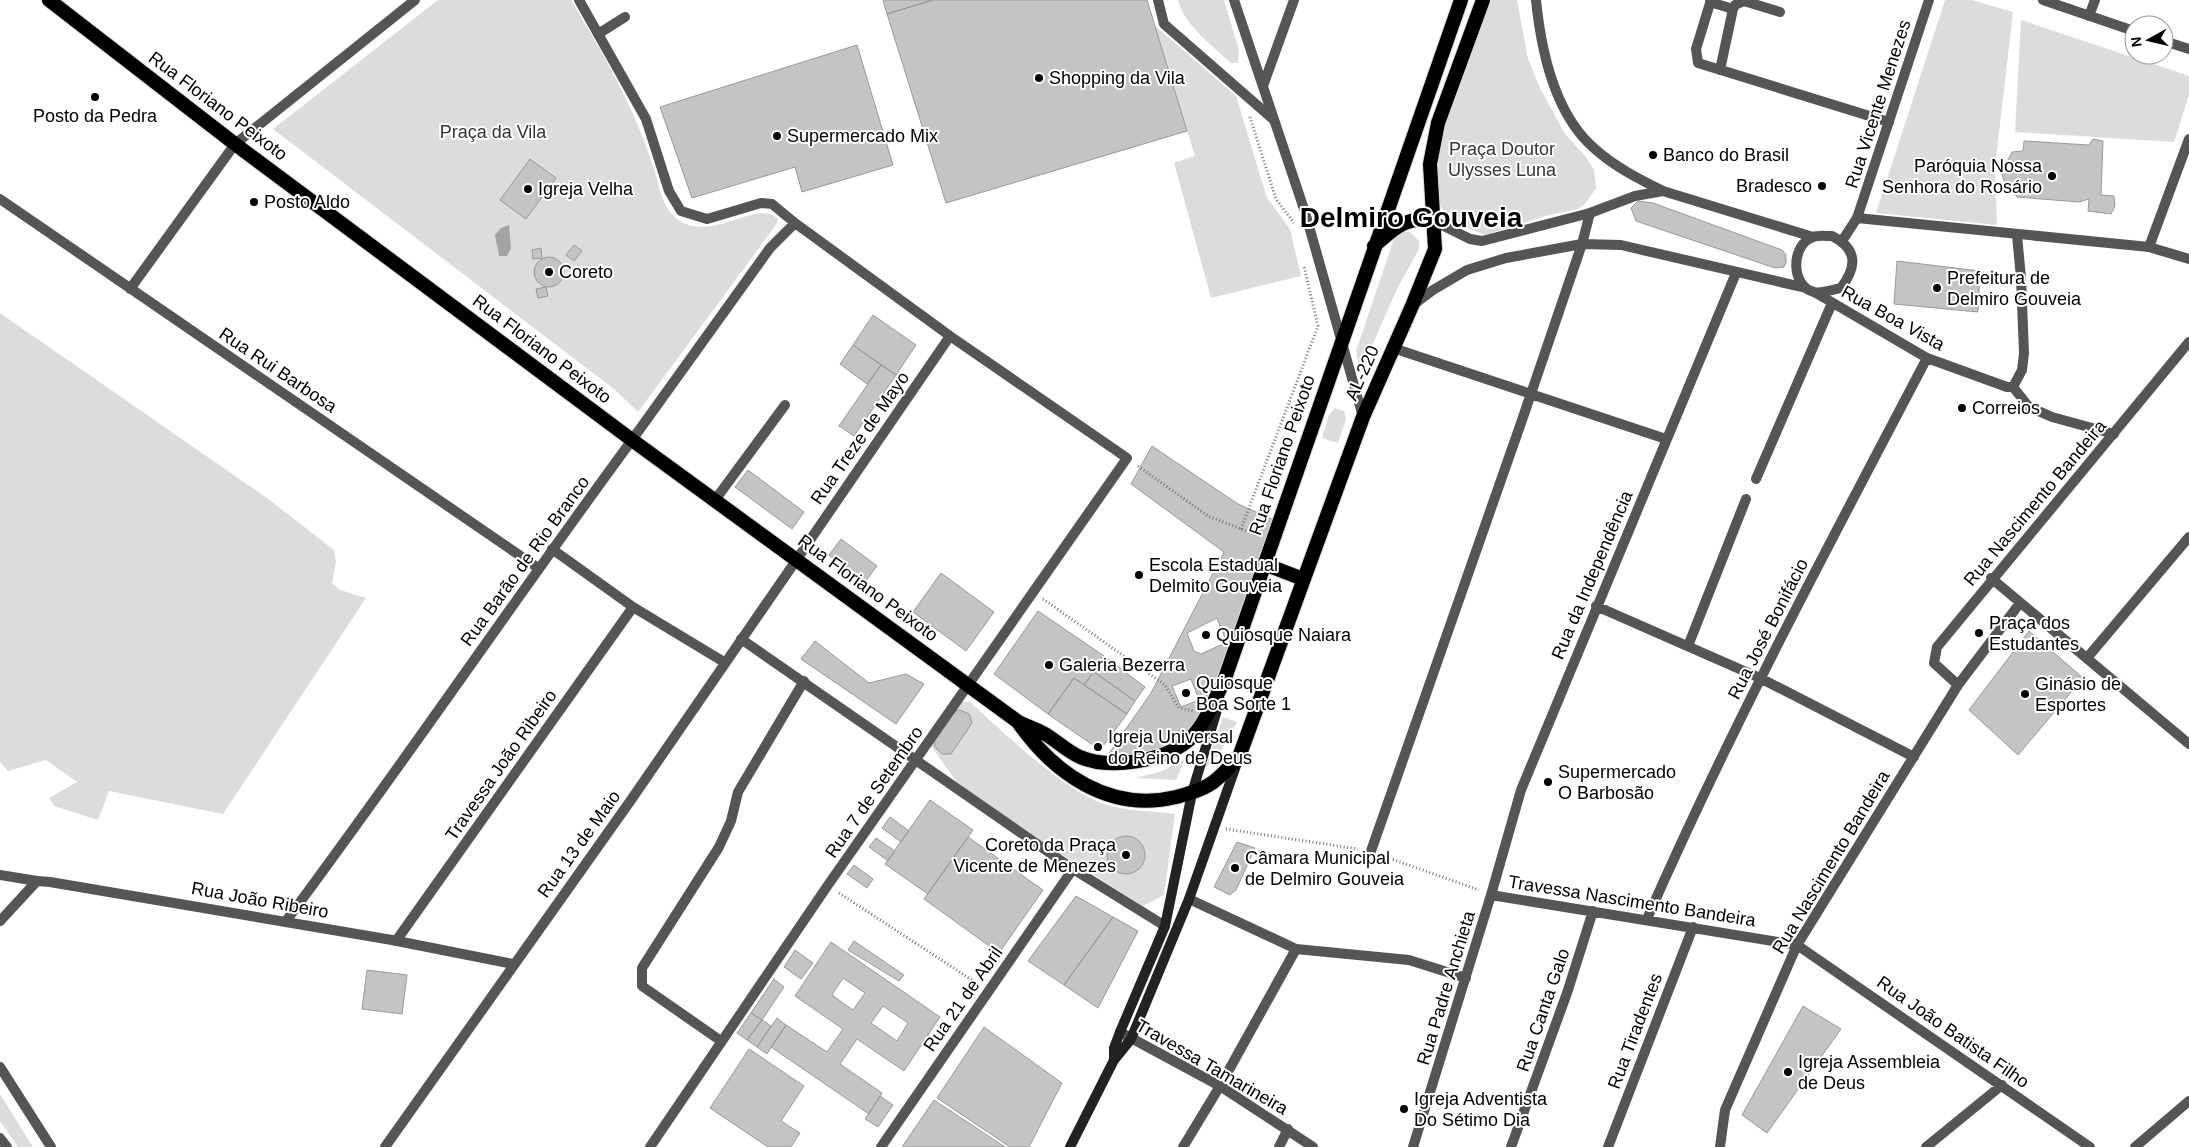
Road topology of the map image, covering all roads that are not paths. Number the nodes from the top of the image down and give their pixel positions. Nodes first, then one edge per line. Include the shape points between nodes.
1 (48, 0) edge
2 (415, 0) edge
3 (579, 0) edge
4 (1158, 0) edge
5 (1234, 0) edge
6 (1294, 0) edge
7 (1461, 0) edge
8 (1483, 0) edge
9 (1536, 0) edge
10 (1929, 0) edge
11 (2043, 0) edge
12 (2095, 0) edge
13 (1710, 1) edge
14 (1733, 9) junction
15 (1780, 12) dead end
16 (2088, 16) junction
17 (626, 17) dead end
18 (2124, 28) edge
19 (598, 34) junction
20 (2174, 44) edge
21 (2189, 49) edge
22 (1720, 70) junction
23 (1263, 86) junction
24 (1274, 120) junction
25 (1889, 122) junction
26 (235, 144) junction
27 (2188, 145) edge
28 (1663, 192) junction
29 (0, 199) edge
30 (1590, 213) junction
31 (1857, 218) junction
32 (1434, 221) junction
33 (795, 224) junction
34 (2017, 235) junction
35 (1814, 237) junction
36 (1842, 241) junction
37 (1582, 244) junction
38 (1374, 246) junction
39 (2149, 247) junction
40 (2189, 259) edge
41 (1736, 273) junction
42 (1806, 288) junction
43 (130, 289) junction
44 (1816, 293) junction
45 (1832, 303) junction
46 (1412, 306) junction
47 (950, 336) junction
48 (1342, 340) junction
49 (2189, 342) edge
50 (1393, 348) junction
51 (1927, 358) junction
52 (2013, 387) junction
53 (1530, 395) junction
54 (785, 405) dead end
55 (1363, 417) junction
56 (2114, 434) junction
57 (1666, 439) junction
58 (632, 440) junction
59 (1756, 479) dead end
60 (1746, 499) dead end
61 (715, 500) junction
62 (2189, 537) edge
63 (552, 549) junction
64 (797, 559) junction
65 (1264, 564) junction
66 (538, 568) junction
67 (1991, 578) junction
68 (1303, 580) junction
69 (2020, 603) junction
70 (1596, 606) junction
71 (633, 607) junction
72 (741, 639) junction
73 (1688, 646) junction
74 (2087, 658) junction
75 (724, 662) junction
76 (1760, 678) junction
77 (1224, 681) junction
78 (804, 682) junction
79 (1958, 685) junction
80 (969, 686) junction
81 (1017, 721) junction
82 (2187, 738) edge
83 (1239, 757) junction
84 (1914, 757) junction
85 (915, 761) junction
86 (1192, 793) junction
87 (1371, 851) road end
88 (1073, 869) junction
89 (0, 875) edge
90 (37, 881) junction
91 (1491, 895) junction
92 (1188, 899) junction
93 (1593, 912) junction
94 (1647, 919) junction
95 (0, 921) edge
96 (286, 921) junction
97 (1165, 926) junction
98 (1693, 927) junction
99 (396, 941) junction
100 (1796, 945) junction
101 (1296, 948) junction
102 (513, 964) junction
103 (1466, 978) junction
104 (1120, 1032) junction
105 (1131, 1040) junction
106 (721, 1041) junction
107 (1114, 1060) junction
108 (0, 1067) edge
109 (2002, 1085) junction
110 (1220, 1086) junction
111 (2189, 1101) edge
112 (1288, 1129) junction
113 (0, 1138) edge
114 (6, 1147) edge
115 (51, 1147) edge
116 (385, 1147) edge
117 (650, 1147) edge
118 (881, 1147) edge
119 (1070, 1147) edge
120 (1183, 1147) edge
121 (1278, 1147) edge
122 (1313, 1147) edge
123 (1413, 1147) edge
124 (1511, 1147) edge
125 (1608, 1147) edge
126 (1720, 1147) edge
127 (1926, 1147) edge
128 (2090, 1147) edge
129 (2134, 1147) edge

1 - 26 highway, Rua Floriano Peixoto
2 - 26 street
3 - 19 street
4 - 24 street via 1164,24
5 - 23 street
6 - 23 street
7 - 38 highway, Rua Floriano Peixoto / AL-220
8 - 32 highway, AL-220 / AL-220 via 1438,123 1430,164
9 - 28 street via 1540,39 1556,94 1569,117 1593,148 1624,172
10 - 25 street, Rua Vicente Menezes
11 - 16 street
12 - 16 street
13 - 14 street
13 - 22 street via 1696,49 1698,63
14 - 15 street via 1744,1
14 - 22 street
16 - 18 street
17 - 19 street
19 - 33 street via 646,119 669,191 681,211 707,219 761,202 772,204
20 - 21 street
22 - 25 street
23 - 24 street
24 - 48 street
25 - 31 street, Rua Vicente Menezes
26 - 43 street
26 - 58 highway, Rua Floriano Peixoto
27 - 39 street
28 - 30 street via 1635,196
28 - 35 street
29 - 43 street, Rua Rui Barbosa
30 - 32 street via 1482,240 1470,238
30 - 37 street
31 - 34 street
31 - 36 street, Rua Vicente Menezes
32 - 38 highway via 1424,218 1402,223
32 - 46 highway, AL-220 / AL-220 via 1435,249
33 - 47 street
33 - 58 street, Rua Barão de Rio Branco via 770,248
34 - 39 street
34 - 52 street via 2024,353 2022,370
35 - 36 street via 1832,236
35 - 42 street via 1806,241 1796,256 1797,274
36 - 44 street via 1852,256 1852,274 1841,288
37 - 41 street via 1621,245
37 - 46 street via 1506,258 1467,270
37 - 53 street
38 - 48 highway, Rua Floriano Peixoto / AL-220
39 - 40 street
41 - 42 street
41 - 57 street, Rua da Independência
42 - 44 street
43 - 66 street, Rua Rui Barbosa
44 - 45 street, Rua Boa Vista
45 - 51 street, Rua Boa Vista
45 - 59 street
46 - 50 highway, AL-220 / AL-220
47 - 64 street, Rua Treze de Mayo
47 - 80 street, Rua 7 de Setembro via 1127,458
48 - 55 street
48 - 65 highway, Rua Floriano Peixoto / AL-220
49 - 56 street, Rua Nascimento Bandeira
50 - 53 street
50 - 55 highway, AL-220 / AL-220
51 - 52 street, Rua Boa Vista
51 - 76 street, Rua José Bonifácio
52 - 56 street via 2029,407 2052,417
53 - 57 street
53 - 87 street
54 - 61 street
55 - 68 highway, AL-220 / AL-220
56 - 67 street, Rua Nascimento Bandeira
57 - 70 street, Rua da Independência
58 - 61 highway, Rua Floriano Peixoto
58 - 63 street, Rua Barão de Rio Branco
60 - 73 street
61 - 64 highway, Rua Floriano Peixoto
62 - 74 street
63 - 66 street, Rua Barão de Rio Branco
63 - 71 street
64 - 72 street, Rua 13 de Maio
64 - 80 highway, Rua Floriano Peixoto
65 - 68 highway
65 - 77 highway, Rua Floriano Peixoto / AL-220
66 - 96 street, Rua Barão de Rio Branco via 379,796
67 - 69 street
67 - 79 street, Rua Nascimento Bandeira via 1937,647 1933,659
68 - 83 highway, AL-220 / AL-220
69 - 74 street
69 - 79 street, Rua Nascimento Bandeira
70 - 73 street
70 - 91 street, Rua da Independência via 1521,790
71 - 75 street
71 - 99 street, Travessa João Ribeiro
72 - 75 street, Rua 13 de Maio
72 - 78 street
73 - 76 street
74 - 82 street
75 - 102 street, Rua 13 de Maio via 631,800
76 - 84 street
76 - 94 street, Rua José Bonifácio via 1693,814
77 - 81 highway, Rua Floriano Peixoto / AL-220 via 1190,739 1148,759 1109,765 1080,757
77 - 86 main road
78 - 85 street
78 - 106 street via 738,792 731,821 719,847 642,968 642,986
79 - 84 street, Rua Nascimento Bandeira
80 - 81 highway, Rua Floriano Peixoto
80 - 85 street, Rua 7 de Setembro
81 - 86 highway, Rua Floriano Peixoto / AL-220 via 1059,769 1113,798 1154,802
83 - 86 highway, Rua Floriano Peixoto / AL-220 via 1217,780
83 - 92 main road
84 - 100 street, Rua Nascimento Bandeira
85 - 88 street
85 - 106 street, Rua 7 de Setembro
86 - 97 main road
88 - 97 street
88 - 118 street, Rua 21 de Abril
89 - 90 street, Rua João Ribeiro
90 - 95 street
90 - 96 street, Rua João Ribeiro
91 - 93 street, Travessa Nascimento Bandeira
91 - 103 street, Rua Padre Anchieta
92 - 101 street
92 - 105 main road
93 - 94 street, Travessa Nascimento Bandeira
93 - 124 street, Rua Canta Galo
94 - 98 street, Travessa Nascimento Bandeira
96 - 99 street, Rua João Ribeiro
97 - 104 main road
98 - 100 street, Travessa Nascimento Bandeira
98 - 125 street, Rua Tiradentes
99 - 102 street, Rua João Ribeiro
100 - 109 street, Rua João Batista Filho
100 - 126 street, Rua Nascimento Bandeira via 1725,1110
101 - 103 street via 1409,960
101 - 110 street
102 - 116 street, Rua 13 de Maio
103 - 123 street, Rua Padre Anchieta
104 - 105 street, Travessa Tamarineira
104 - 107 main road via 1114,1048
105 - 107 main road
105 - 110 street, Travessa Tamarineira
106 - 117 street, Rua 7 de Setembro
107 - 119 main road
108 - 115 street
109 - 127 street
109 - 128 street, Rua João Batista Filho
110 - 112 street, Travessa Tamarineira
110 - 120 street
111 - 129 street
112 - 121 street
112 - 122 street, Travessa Tamarineira
113 - 114 street

